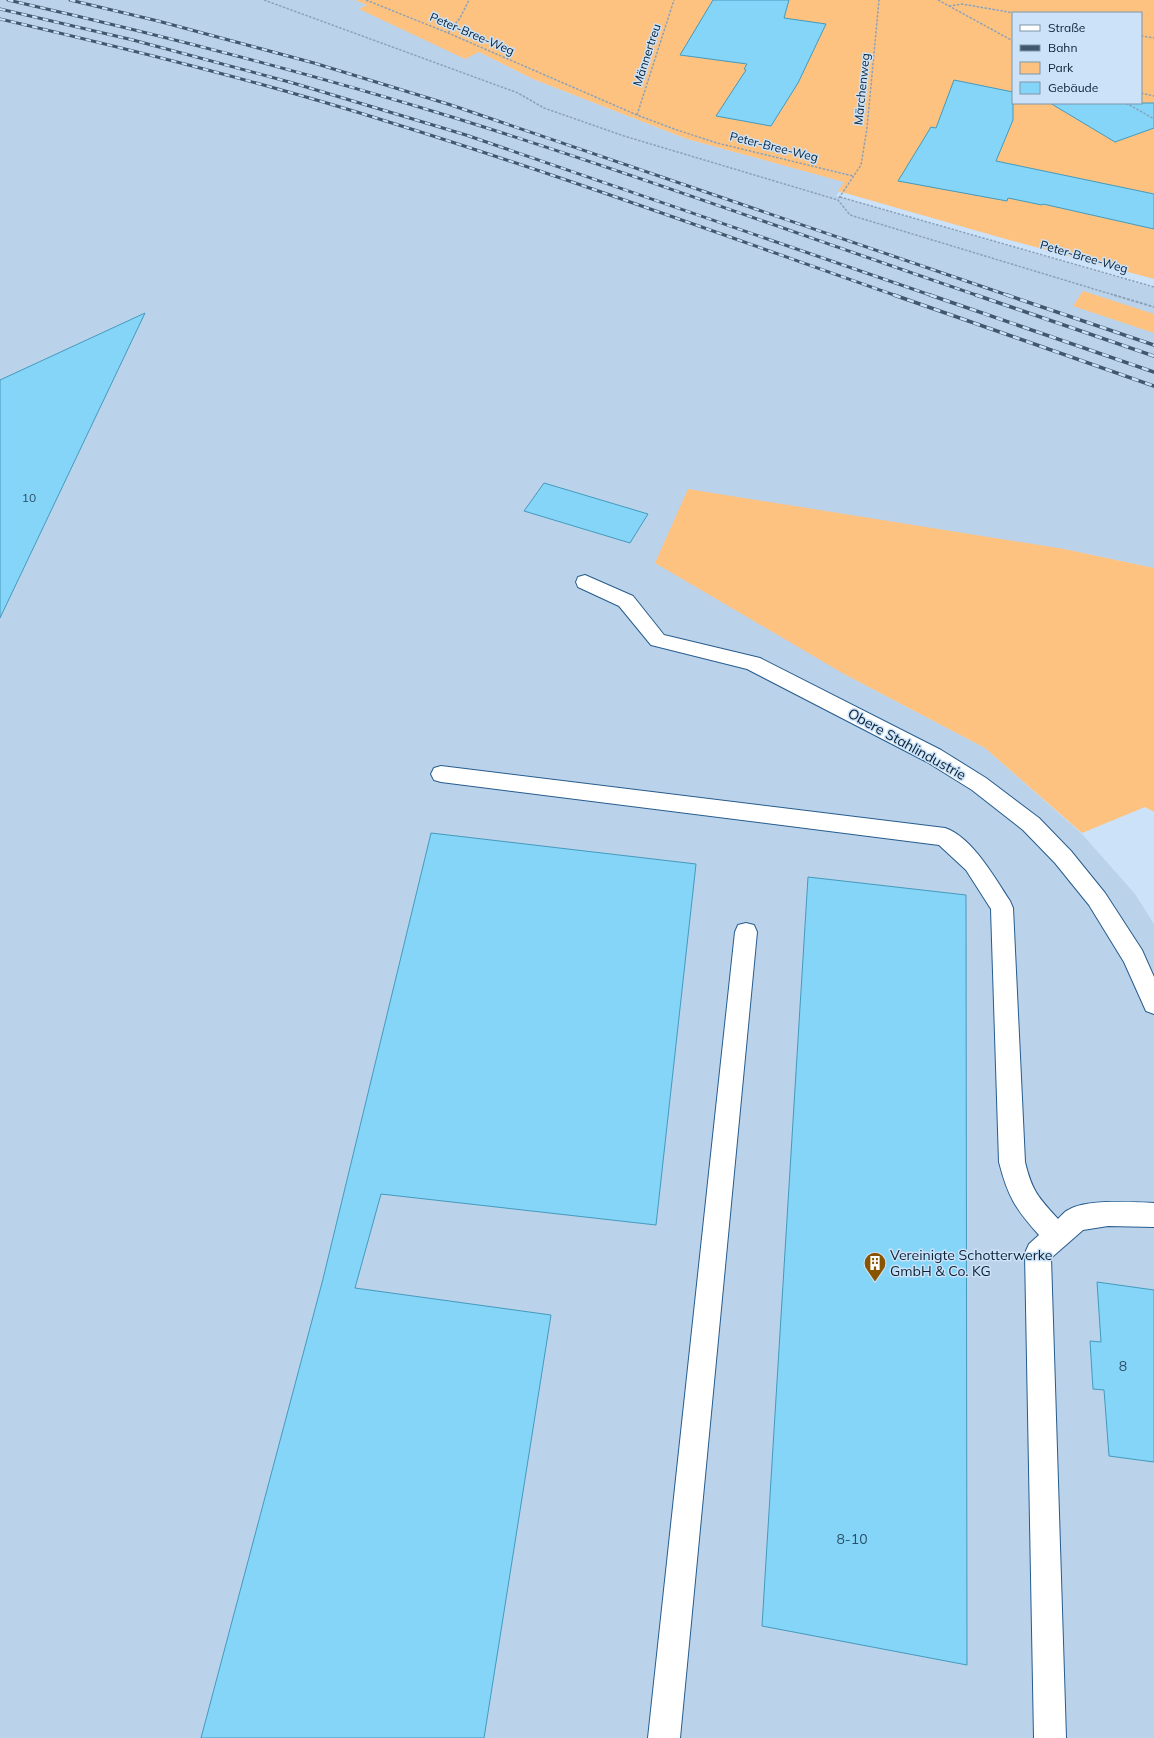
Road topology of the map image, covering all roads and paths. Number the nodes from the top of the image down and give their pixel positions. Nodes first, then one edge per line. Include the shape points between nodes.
1 (264, 0) edge
2 (366, 0) edge
3 (469, 0) edge
4 (674, 0) edge
5 (879, 0) edge
6 (938, 0) edge
7 (948, 6) junction
8 (1012, 13) edge
9 (448, 33) junction
10 (1142, 36) edge
11 (1154, 38) edge
12 (1012, 40) edge
13 (1142, 93) edge
14 (1154, 96) edge
15 (1128, 104) edge
16 (637, 115) junction
17 (1154, 119) edge
18 (853, 176) junction
19 (840, 197) junction
20 (838, 200) junction
21 (1154, 287) edge
22 (1154, 307) edge
23 (585, 582) dead end
24 (441, 774) dead end
25 (746, 932) dead end
26 (1154, 1004) edge
27 (1154, 1215) edge
28 (1057, 1236) junction
29 (664, 1738) edge
30 (1050, 1738) edge

1 - 20 path via 518,93 544,108 616,134
2 - 9 path, Peter-Bree-Weg
3 - 9 path via 460,18
4 - 16 path, Männertreu
5 - 18 path, Märchenweg via 867,128 861,165
6 - 7 path
7 - 8 path via 962,4
7 - 12 path
9 - 16 path, Peter-Bree-Weg
10 - 11 path
13 - 14 path
15 - 17 path
16 - 18 path, Peter-Bree-Weg via 717,142
18 - 19 path
19 - 20 path
19 - 21 path, Peter-Bree-Weg
20 - 22 path via 850,215
23 - 26 street, Obere Stahlindustrie via 626,601 658,640 752,663 934,756 980,784 1031,824 1063,857 1097,899 1134,957
24 - 28 street via 945,838 974,864 1002,908 1012,1162 1018,1186 1028,1204
25 - 29 street
27 - 28 street via 1108,1214 1077,1218
28 - 30 street via 1038,1253

